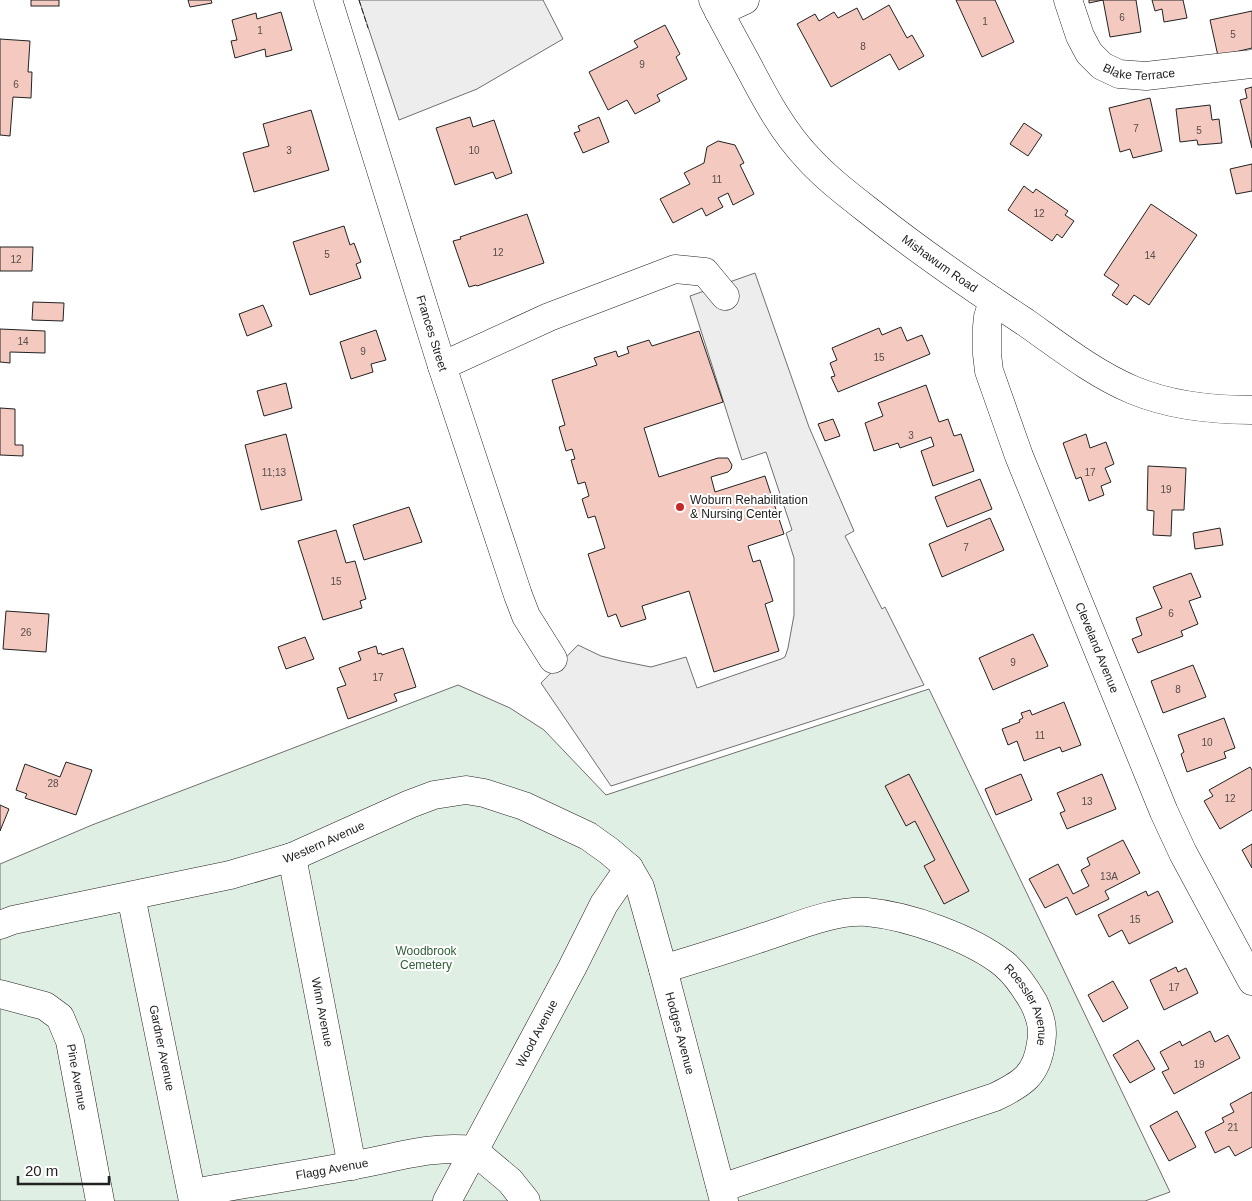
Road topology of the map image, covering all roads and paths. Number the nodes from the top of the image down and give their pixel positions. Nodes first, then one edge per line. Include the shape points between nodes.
1 (328, 0) edge
2 (745, 0) edge
3 (1068, 0) edge
4 (716, 6) edge
5 (1252, 64) edge
6 (725, 296) dead end
7 (993, 301) junction
8 (442, 366) junction
9 (1252, 410) edge
10 (553, 659) dead end
11 (292, 858) junction
12 (629, 868) junction
13 (131, 896) junction
14 (0, 925) edge
15 (663, 968) junction
16 (1252, 981) edge
17 (0, 994) edge
18 (473, 1150) junction
19 (352, 1166) junction
20 (722, 1195) edge
21 (192, 1197) edge
22 (100, 1201) edge
23 (448, 1201) edge
24 (526, 1201) edge

1 - 8 street, Frances Street
2 - 4 street
3 - 5 street, Blake Terrace via 1089,53 1102,66 1119,74 1146,76
4 - 7 street, Mishawum Road via 777,118 808,159 891,228
6 - 8 street via 705,272 675,269 549,317
7 - 9 street, Mishawum Road via 1088,365 1134,390 1171,402
7 - 16 street, Cleveland Avenue via 987,327 989,371 1019,456 1164,812
8 - 10 street, Frances Street via 518,595
11 - 12 street, Western Avenue via 410,804 434,795 466,790 524,806 580,832
11 - 13 street, Western Avenue
11 - 19 street, Winn Avenue
12 - 15 street, Hodges Avenue via 640,887
12 - 18 street, Wood Avenue via 604,904
13 - 14 street, Western Avenue
13 - 21 street, Gardner Avenue
15 - 20 street, Hodges Avenue
15 - 20 street, Roessler Avenue via 817,919 866,912 923,924 987,953 1017,978 1029,994 1042,1024 1037,1060 1031,1072 1011,1089
17 - 22 street, Pine Avenue via 45,1006 60,1017 70,1041
18 - 19 street, Flagg Avenue via 418,1151
18 - 23 street, Wood Avenue
18 - 24 street via 510,1181
19 - 21 street, Flagg Avenue

